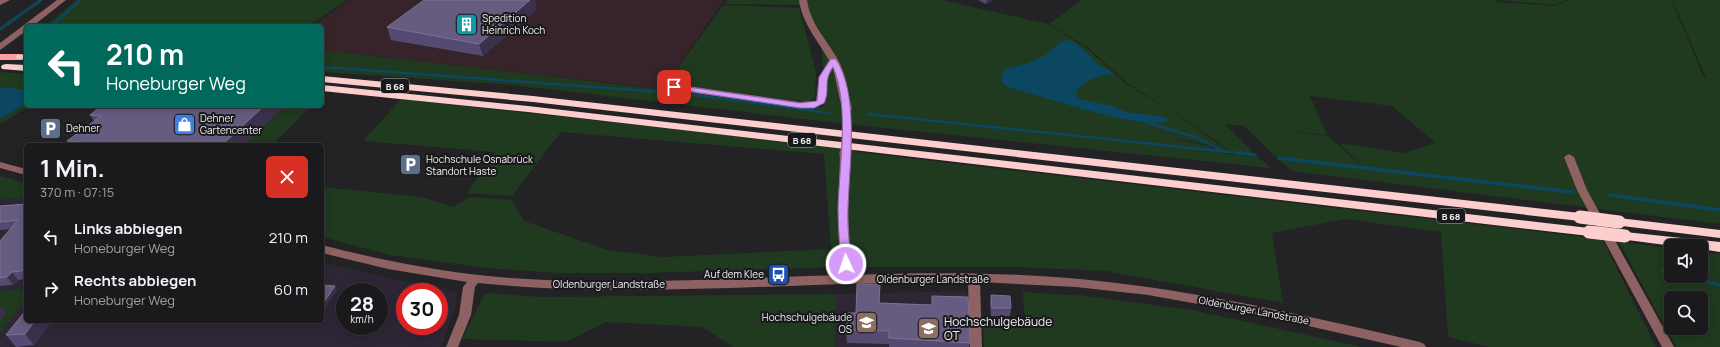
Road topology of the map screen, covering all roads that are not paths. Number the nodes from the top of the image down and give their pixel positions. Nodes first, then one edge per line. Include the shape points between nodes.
1 (6, 0) edge
2 (62, 0) edge
3 (803, 0) edge
4 (0, 3) edge
5 (31, 24) edge
6 (24, 29) edge
7 (0, 47) edge
8 (0, 56) edge
9 (23, 57) edge
10 (834, 60) junction
11 (3, 67) edge
12 (24, 68) edge
13 (324, 79) edge
14 (674, 87) dead end
15 (324, 88) edge
16 (1569, 157) dead end
17 (0, 166) edge
18 (24, 172) edge
19 (1720, 234) edge
20 (1720, 247) edge
21 (324, 249) edge
22 (475, 278) junction
23 (974, 278) junction
24 (846, 279) junction
25 (452, 347) edge
26 (976, 347) edge
27 (1420, 347) edge
28 (1668, 347) edge

1 - 4 street
2 - 5 street
3 - 10 street via 810,22
6 - 7 street
8 - 9 main road
10 - 14 street via 822,77 820,103 814,105
10 - 24 street, bridge via 841,77 847,109 843,211
11 - 12 highway
13 - 19 highway, B 68, bridge via 533,99
15 - 20 highway, B 68, bridge via 528,109
16 - 28 street via 1582,190
17 - 18 street
21 - 22 street, Oldenburger Landstraße via 397,267
22 - 24 street, Oldenburger Landstraße via 545,284 637,285
22 - 25 street via 469,287 465,315
23 - 24 street, Oldenburger Landstraße
23 - 26 street
23 - 27 street, Oldenburger Landstraße via 1086,284 1164,293 1279,314

